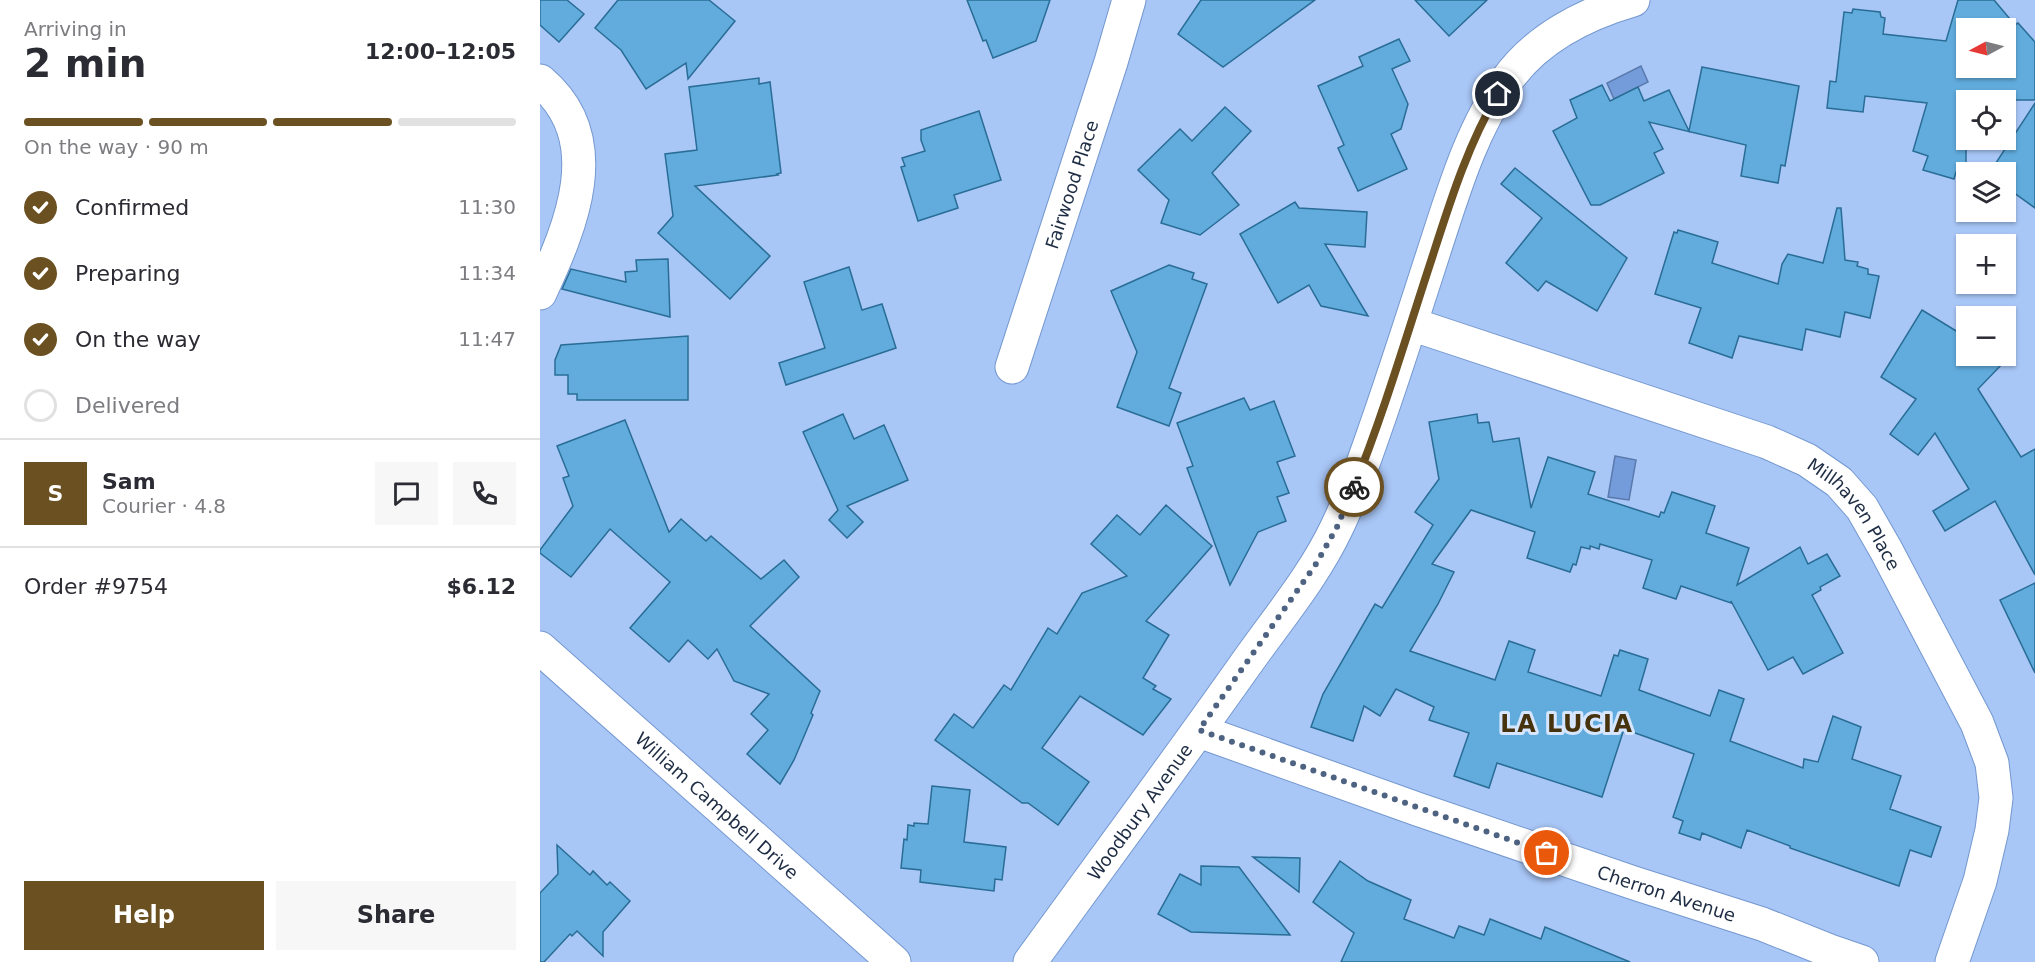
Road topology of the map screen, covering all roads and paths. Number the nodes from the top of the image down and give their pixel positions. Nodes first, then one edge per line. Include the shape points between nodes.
1 (1129, 0) edge
2 (1633, 0) edge
3 (540, 81) edge
4 (540, 293) edge
5 (1411, 324) junction
6 (1012, 367) dead end
7 (540, 648) edge
8 (1199, 730) junction
9 (894, 962) edge
10 (1030, 962) edge
11 (1862, 962) edge
12 (1952, 962) edge

1 - 6 street, Fairwood Place
2 - 5 street, Woodbury Avenue via 1570,26 1526,56 1507,79 1481,122
3 - 4 street via 555,93 568,116 580,175 573,210
5 - 8 street, Woodbury Avenue via 1337,527 1316,564
5 - 12 street, Millhaven Place via 1767,442 1807,460 1839,482 1862,508 1977,723 1992,763 1996,798 1992,830 1980,881
7 - 9 street, William Campbell Drive
8 - 10 street, Woodbury Avenue
8 - 11 street, Cherron Avenue

